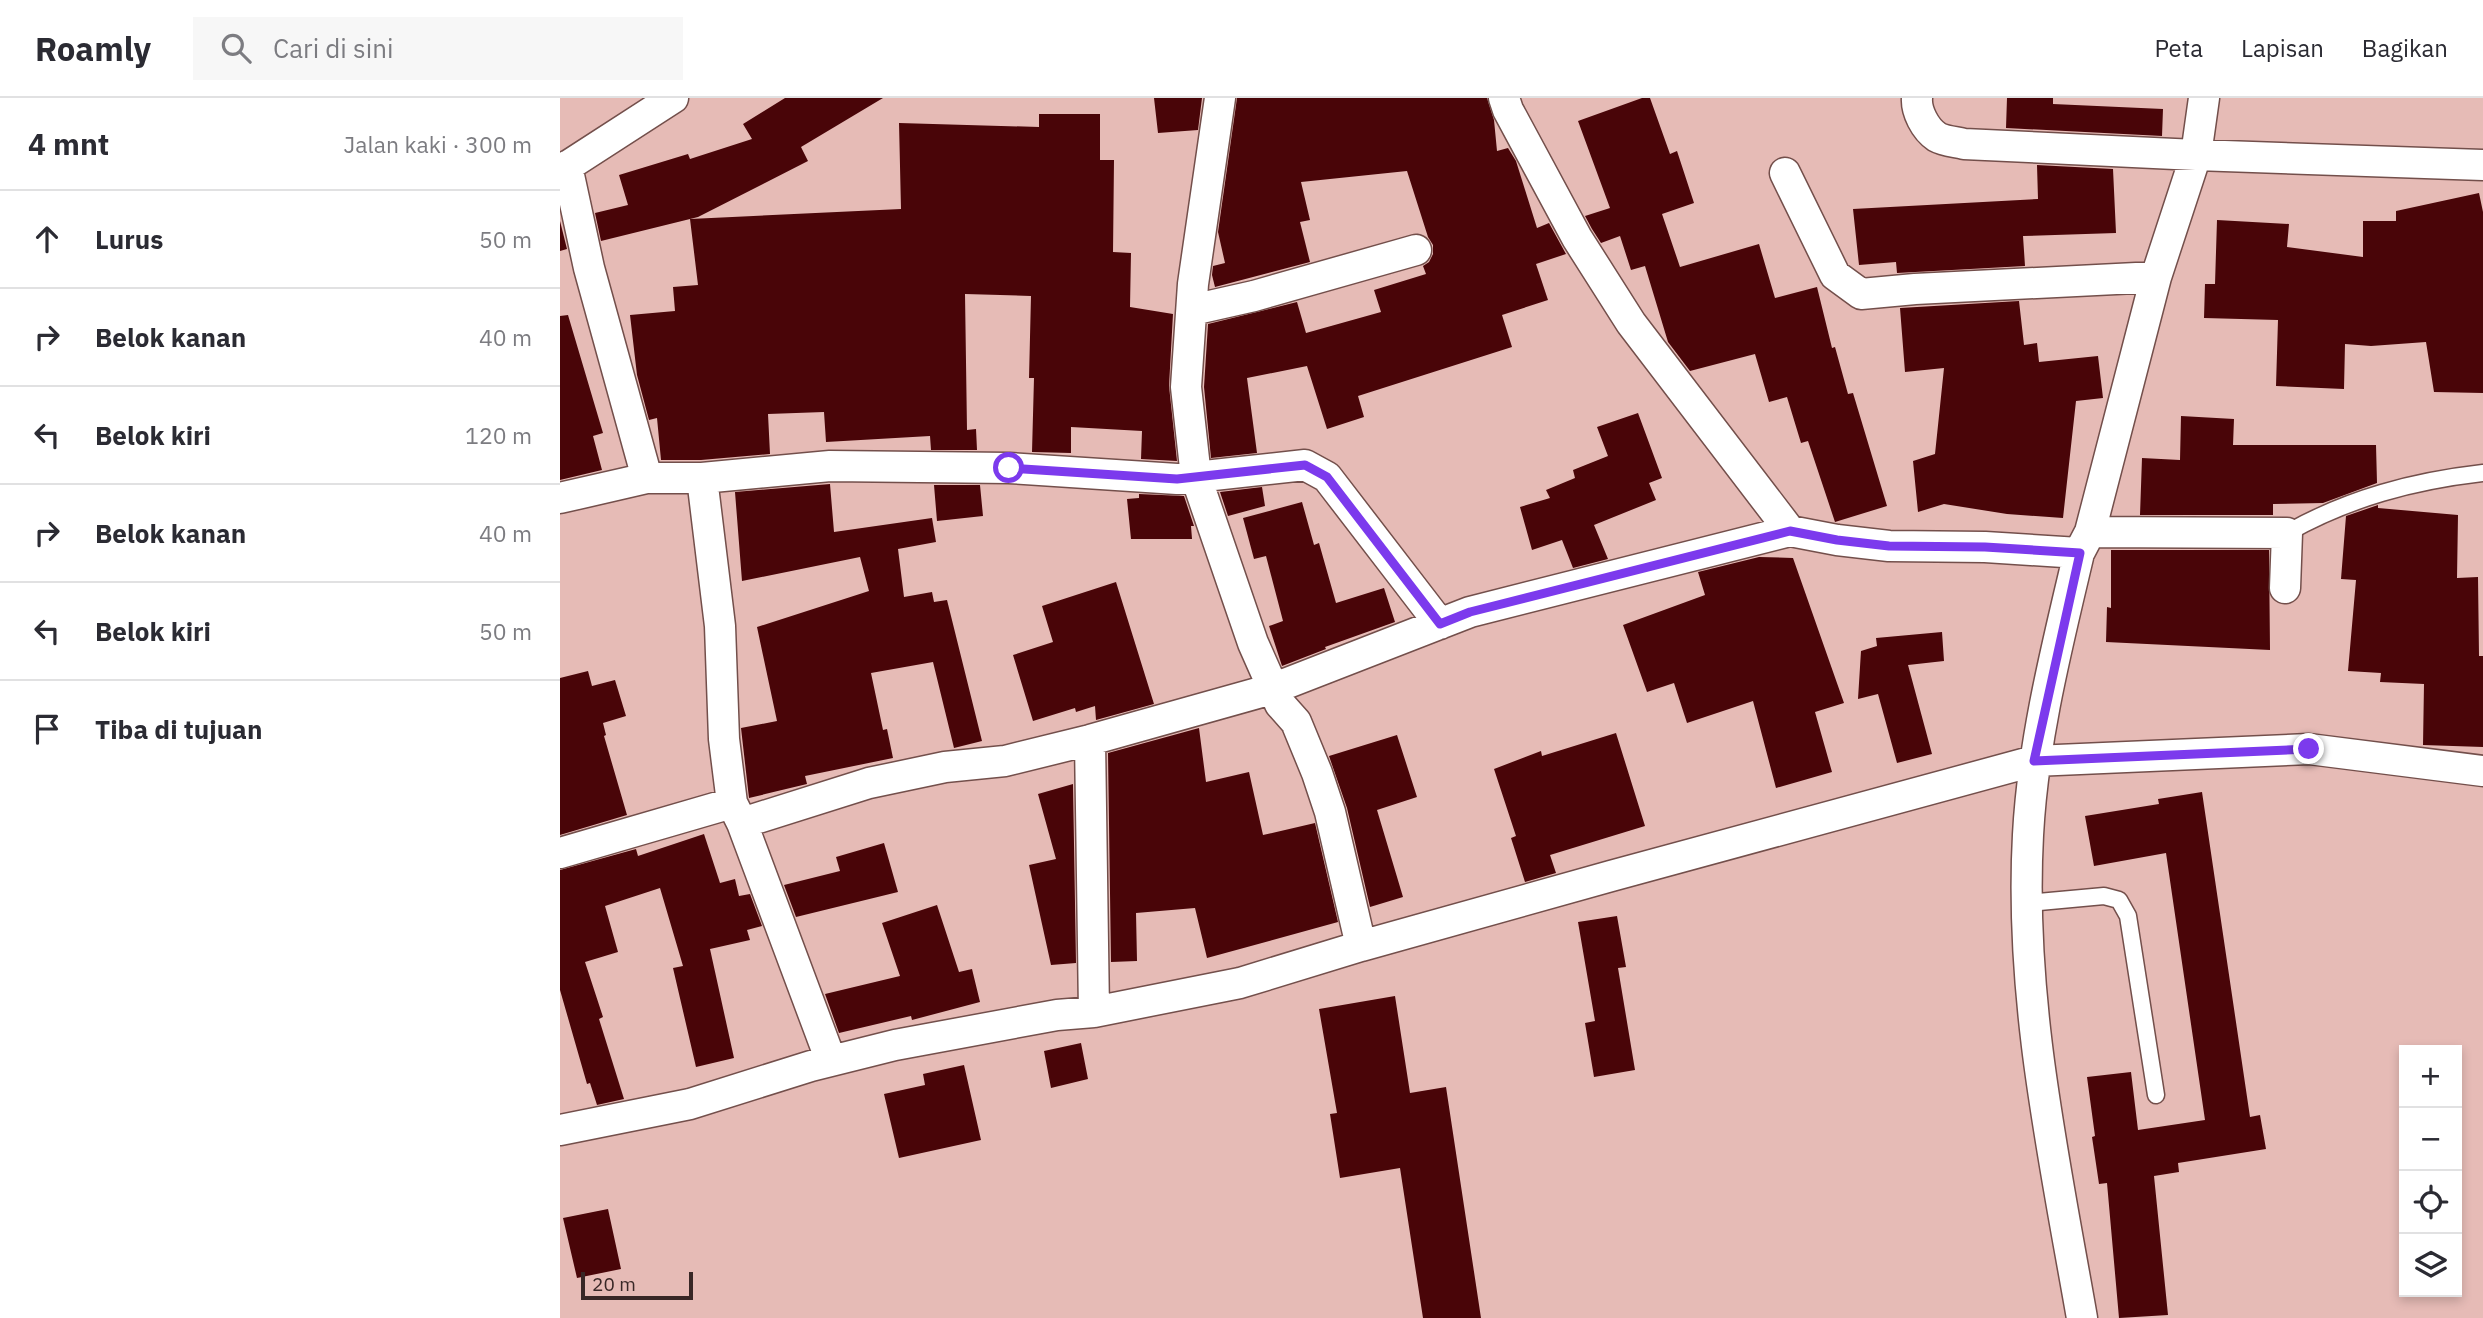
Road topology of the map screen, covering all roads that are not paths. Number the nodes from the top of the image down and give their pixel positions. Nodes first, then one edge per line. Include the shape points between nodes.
1 (673, 98) edge
2 (1220, 98) edge
3 (1504, 98) edge
4 (1917, 98) edge
5 (2204, 98) edge
6 (2196, 155) junction
7 (2483, 165) edge
8 (564, 168) edge
9 (1784, 173) dead end
10 (1416, 250) dead end
11 (2156, 277) junction
12 (1192, 310) junction
13 (2483, 473) edge
14 (1196, 477) junction
15 (647, 478) junction
16 (702, 478) junction
17 (560, 498) edge
18 (1790, 531) junction
19 (2287, 533) junction
20 (2085, 543) junction
21 (2285, 588) dead end
22 (1440, 624) junction
23 (1272, 689) junction
24 (1090, 740) junction
25 (2034, 761) junction
26 (2483, 771) edge
27 (737, 813) junction
28 (560, 853) edge
29 (2028, 903) junction
30 (1361, 946) junction
31 (1094, 1012) junction
32 (831, 1061) junction
33 (2156, 1095) dead end
34 (560, 1130) edge
35 (2082, 1318) edge

1 - 8 street
2 - 12 street
3 - 18 street via 1577,238 1631,323
4 - 6 street via 1924,123 1937,137 1964,145
5 - 6 street
6 - 7 street
6 - 11 street
8 - 15 street
9 - 11 street via 1835,275 1861,294
10 - 12 street
11 - 20 street
12 - 14 street via 1186,387
13 - 19 lane via 2430,479 2387,491
14 - 16 street via 830,466
14 - 22 street via 1305,465 1327,477
14 - 23 street
15 - 16 street
15 - 17 street
16 - 27 street via 720,626 724,739
18 - 20 street via 1889,546
18 - 22 street via 1470,612
19 - 20 street
19 - 21 street
20 - 25 street
22 - 23 street
23 - 24 street
23 - 30 street via 1296,722 1326,799
24 - 27 street
24 - 31 street
25 - 26 street via 2309,749
25 - 29 street
25 - 30 street
27 - 28 street
27 - 32 street
29 - 33 lane via 2104,896 2119,900 2129,916
29 - 35 street via 2039,1072
30 - 31 street via 1240,983
31 - 32 street via 895,1045
32 - 34 street via 690,1104

